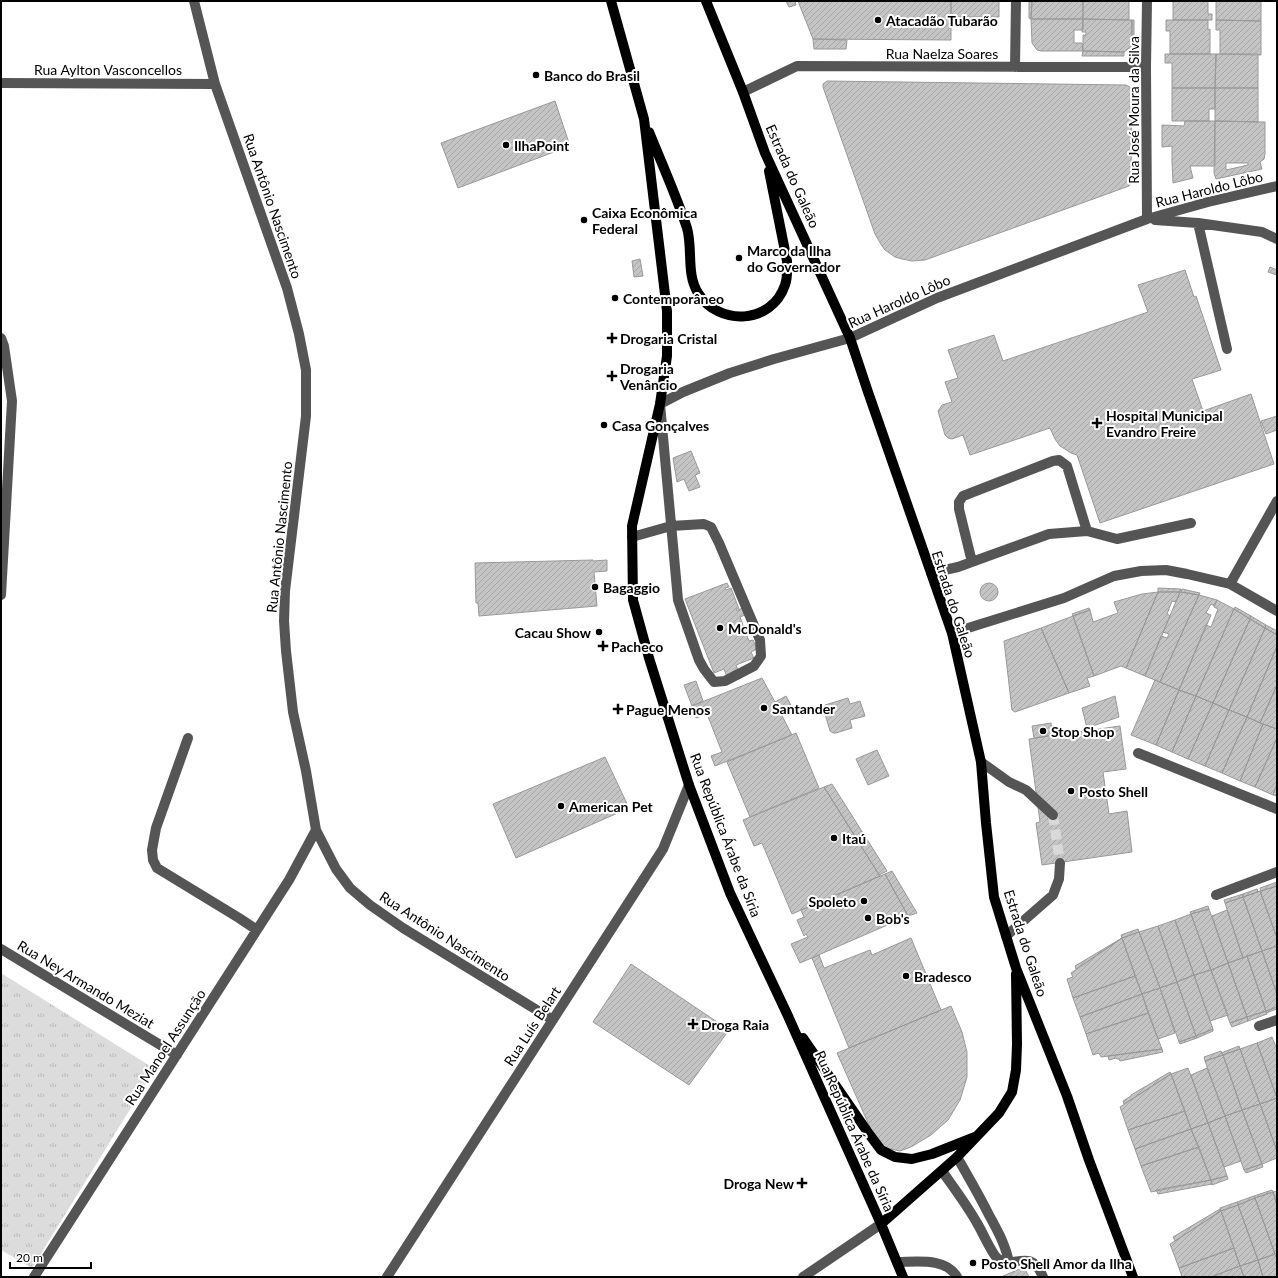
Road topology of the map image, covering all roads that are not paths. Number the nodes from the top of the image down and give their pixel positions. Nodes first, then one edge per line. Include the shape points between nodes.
1 (194, 1) edge
2 (611, 1) edge
3 (706, 1) edge
4 (1016, 1) edge
5 (1147, 1) edge
6 (1015, 67) junction
7 (1146, 68) junction
8 (1, 83) edge
9 (215, 84) junction
10 (743, 92) junction
11 (644, 118) junction
12 (765, 153) junction
13 (1277, 186) edge
14 (1147, 219) junction
15 (1198, 224) junction
16 (1277, 239) edge
17 (1, 338) edge
18 (850, 338) junction
19 (1227, 349) dead end
20 (660, 404) junction
21 (1277, 502) edge
22 (1191, 523) dead end
23 (671, 526) junction
24 (1087, 531) junction
25 (632, 537) junction
26 (972, 562) junction
27 (931, 573) junction
28 (1230, 584) junction
29 (1, 594) edge
30 (1277, 611) edge
31 (952, 633) junction
32 (188, 738) dead end
33 (1138, 753) dead end
34 (982, 762) junction
35 (689, 785) junction
36 (1277, 809) edge
37 (1053, 815) tunnel mouth
38 (316, 830) junction
39 (1060, 863) tunnel mouth
40 (1277, 872) edge
41 (1216, 895) dead end
42 (257, 930) junction
43 (1006, 936) junction
44 (1, 949) edge
45 (1016, 968) junction
46 (788, 1016) junction
47 (553, 1020) junction
48 (1277, 1020) edge
49 (1259, 1026) dead end
50 (177, 1055) junction
51 (979, 1135) junction
52 (958, 1157) junction
53 (942, 1171) junction
54 (881, 1224) junction
55 (897, 1262) junction
56 (1008, 1263) junction
57 (34, 1277) edge
58 (387, 1277) edge
59 (803, 1277) edge
60 (903, 1277) edge
61 (957, 1277) edge
62 (1043, 1277) edge
63 (1133, 1277) edge

1 - 9 street, Rua Antônio Nascimento
2 - 11 main road
3 - 10 main road, Estrada do Galeão
4 - 6 street
5 - 7 street, Rua José Moura da Silva
6 - 7 street, Rua Naelza Soares
6 - 10 street, Rua Naelza Soares via 797,66
7 - 14 street, Rua José Moura da Silva
8 - 9 street, Rua Aylton Vasconcellos
9 - 38 street, Rua Antônio Nascimento via 287,288 300,334 306,370 306,416 285,591 284,621 293,712
10 - 12 main road, Estrada do Galeão
11 - 12 main road via 687,230 693,282 705,302 725,315 747,317 760,313 779,297 785,286 787,261
11 - 20 main road via 667,311 667,356
12 - 18 main road, Estrada do Galeão
13 - 14 street, Rua Haroldo Lôbo
14 - 15 street, Rua Haroldo Lôbo
14 - 18 street, Rua Haroldo Lôbo via 937,298
15 - 16 street, Rua Haroldo Lôbo via 1262,232
15 - 19 street
17 - 29 street via 12,401
18 - 20 street, Rua Haroldo Lôbo via 730,373
18 - 27 main road, Estrada do Galeão
20 - 23 street
20 - 25 main road, Rua República Árabe da Síria via 632,526
21 - 28 street
22 - 24 street via 1117,539
23 - 23 street via 678,600 704,669 714,682 725,681 754,666 761,656 760,640 711,527 704,524
23 - 25 street
24 - 26 street via 1050,534
24 - 26 street via 1067,466 1059,460 1053,461 963,496 959,509
25 - 35 main road, Rua República Árabe da Síria via 633,600
26 - 27 street via 958,568
27 - 31 main road, Estrada do Galeão
28 - 30 street
28 - 31 street via 1166,570 1141,571 1114,576 1064,598
31 - 34 main road, Estrada do Galeão
32 - 42 street via 156,828 153,860 157,868
33 - 36 street
34 - 37 street via 1009,782 1026,790
34 - 43 main road, Estrada do Galeão via 994,897
35 - 46 main road, Rua República Árabe da Síria via 730,893
35 - 47 street, Rua Luís Belart via 663,849
38 - 42 street, Rua Manoel Assunção via 290,880
38 - 47 street, Rua Antônio Nascimento via 336,869 350,888 370,905
39 - 43 street via 1059,879 1053,895
40 - 41 street
42 - 50 street, Rua Manoel Assunção
43 - 45 main road, Estrada do Galeão
44 - 50 street, Rua Ney Armando Meziat
45 - 51 main road via 1017,1044 1012,1092 999,1113
45 - 63 main road, Estrada do Galeão via 1067,1096
46 - 51 main road via 881,1150 895,1157 912,1159 932,1154
46 - 54 main road, Rua República Árabe da Síria
47 - 58 street, Rua Luís Belart
48 - 49 street
50 - 57 street, Rua Manoel Assunção
51 - 52 main road
52 - 53 main road
52 - 56 street via 1002,1240 1007,1251
53 - 54 main road
53 - 56 street via 997,1259
54 - 55 main road, Rua República Árabe da Síria
54 - 59 street
55 - 60 main road, Rua República Árabe da Síria
55 - 61 street via 944,1265
56 - 62 street via 1027,1260 1041,1270

